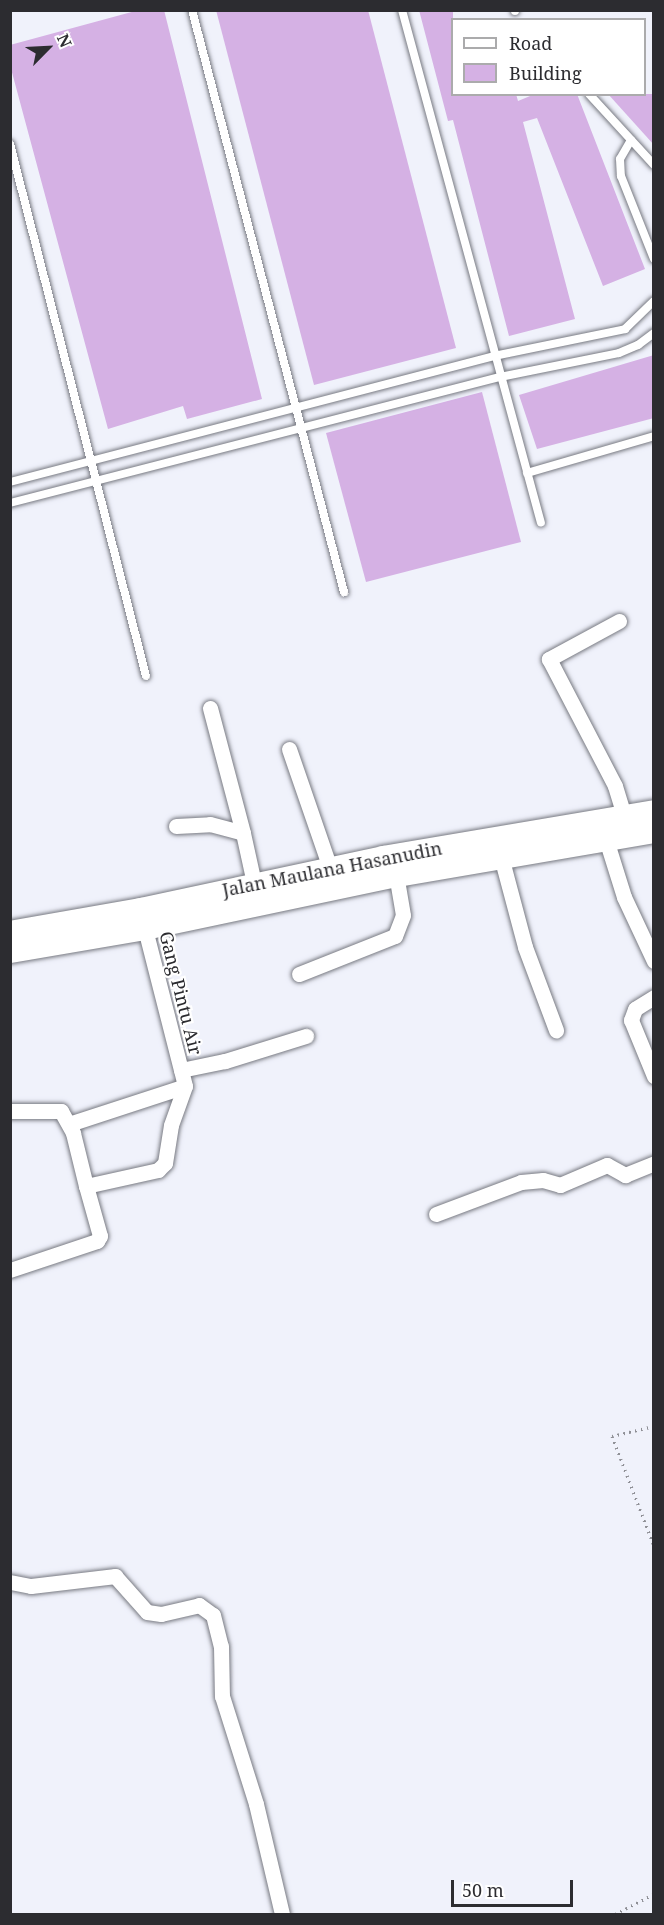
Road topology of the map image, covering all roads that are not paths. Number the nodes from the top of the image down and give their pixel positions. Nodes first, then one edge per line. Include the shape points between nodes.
1 (192, 10) edge
2 (402, 10) edge
3 (591, 96) edge
4 (631, 140) junction
5 (10, 144) edge
6 (654, 165) edge
7 (654, 259) edge
8 (654, 301) edge
9 (654, 333) edge
10 (494, 356) junction
11 (500, 376) junction
12 (295, 408) junction
13 (300, 428) junction
14 (654, 436) edge
15 (93, 461) junction
16 (527, 473) junction
17 (98, 481) junction
18 (10, 482) edge
19 (10, 503) edge
20 (541, 524) dead end
21 (344, 592) dead end
22 (619, 621) dead end
23 (146, 676) dead end
24 (210, 708) dead end
25 (289, 748) dead end
26 (654, 811) edge
27 (624, 816) junction
28 (176, 826) dead end
29 (603, 829) junction
30 (654, 832) edge
31 (245, 839) junction
32 (499, 847) junction
33 (328, 862) junction
34 (395, 865) junction
35 (255, 887) junction
36 (143, 919) junction
37 (10, 932) edge
38 (10, 952) edge
39 (652, 953) edge
40 (299, 974) dead end
41 (654, 997) edge
42 (556, 1030) dead end
43 (306, 1036) dead end
44 (181, 1070) junction
45 (654, 1076) edge
46 (185, 1086) junction
47 (10, 1111) edge
48 (69, 1124) junction
49 (654, 1163) edge
50 (86, 1186) junction
51 (436, 1214) dead end
52 (10, 1270) edge
53 (10, 1582) edge
54 (282, 1914) edge

1 - 12 lane
2 - 10 lane
3 - 4 lane
4 - 6 lane
4 - 7 lane via 620,159 621,176
5 - 15 lane
8 - 10 lane via 625,329
9 - 11 lane via 619,353
10 - 11 lane
10 - 12 lane
11 - 13 lane
11 - 16 lane
12 - 13 lane
12 - 15 lane
13 - 17 lane
13 - 21 lane
14 - 16 lane
15 - 17 lane
15 - 18 lane
16 - 20 lane
17 - 19 lane
17 - 23 lane
22 - 27 street via 549,659 615,786
24 - 31 street
25 - 33 street
26 - 27 street, Jalan Maulana Hasanudin
27 - 29 street, Jalan Maulana Hasanudin
28 - 31 street via 210,824
29 - 30 street, Jalan Maulana Hasanudin
29 - 32 street, Jalan Maulana Hasanudin
29 - 39 street via 624,897
31 - 35 street
32 - 34 street, Jalan Maulana Hasanudin
32 - 42 street via 525,947
33 - 34 street, Jalan Maulana Hasanudin
33 - 35 street, Jalan Maulana Hasanudin
34 - 35 street, Jalan Maulana Hasanudin
34 - 40 street via 402,915 401,929 395,936
35 - 36 street, Jalan Maulana Hasanudin
36 - 37 street, Jalan Maulana Hasanudin
36 - 38 street, Jalan Maulana Hasanudin
36 - 44 street, Gang Pintu Air
41 - 45 street via 635,1009 631,1020
43 - 44 street
44 - 46 street, Gang Pintu Air
46 - 48 street
46 - 50 street via 171,1125 165,1163 158,1170
47 - 48 street via 61,1111
48 - 50 street
49 - 51 street via 625,1175 607,1165 560,1185 543,1180 521,1182
50 - 52 street via 100,1236 97,1241
53 - 54 street via 31,1587 115,1576 139,1606 152,1615 199,1605 213,1615 221,1646 222,1696 256,1804 272,1885

